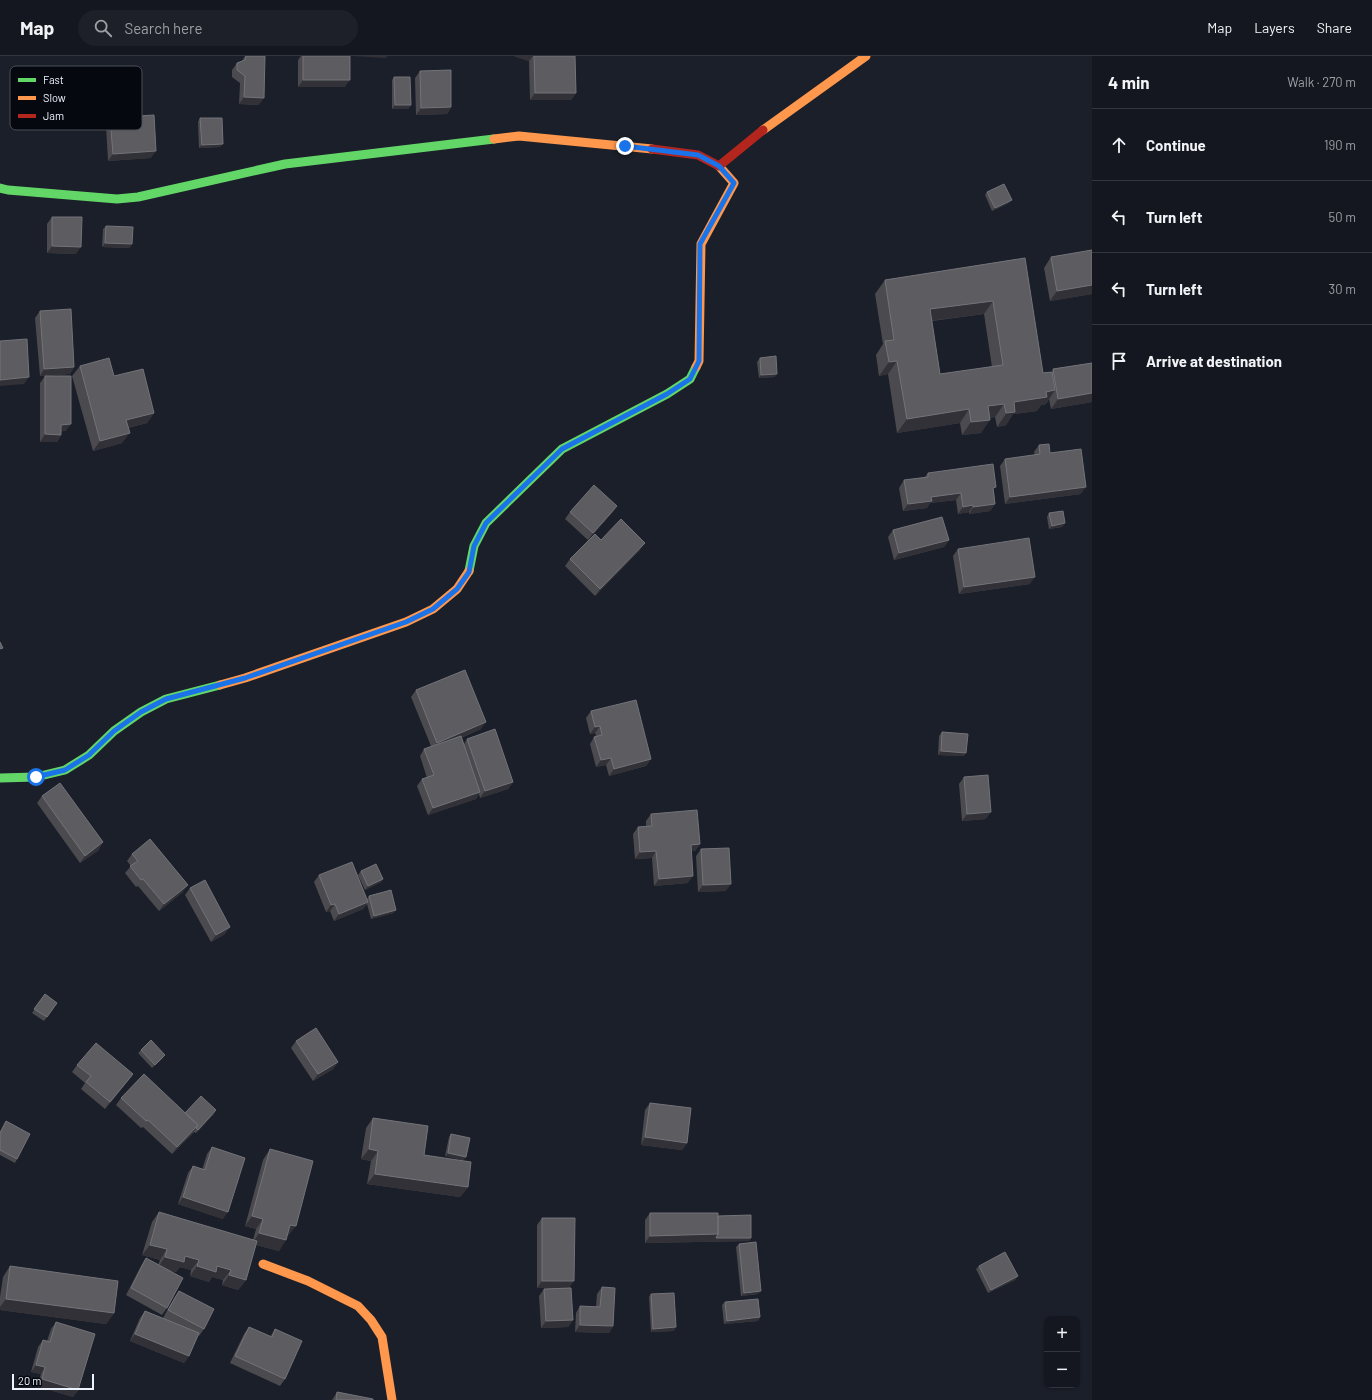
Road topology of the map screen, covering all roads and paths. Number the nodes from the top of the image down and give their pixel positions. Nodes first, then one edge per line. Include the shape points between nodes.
1 (866, 56) edge
2 (719, 166) junction
3 (0, 188) edge
4 (0, 778) edge
5 (263, 1264) dead end
6 (392, 1400) edge

1 - 2 street via 757,135
2 - 3 street via 698,155 519,136 285,164 117,200
2 - 4 street via 734,183 700,244 699,361 690,379 667,394 562,449 486,523 474,546 469,572 457,589 433,609 406,622 245,678 166,699 141,712 114,731 89,755 65,770 36,777
5 - 6 street via 308,1281 358,1306 382,1337

